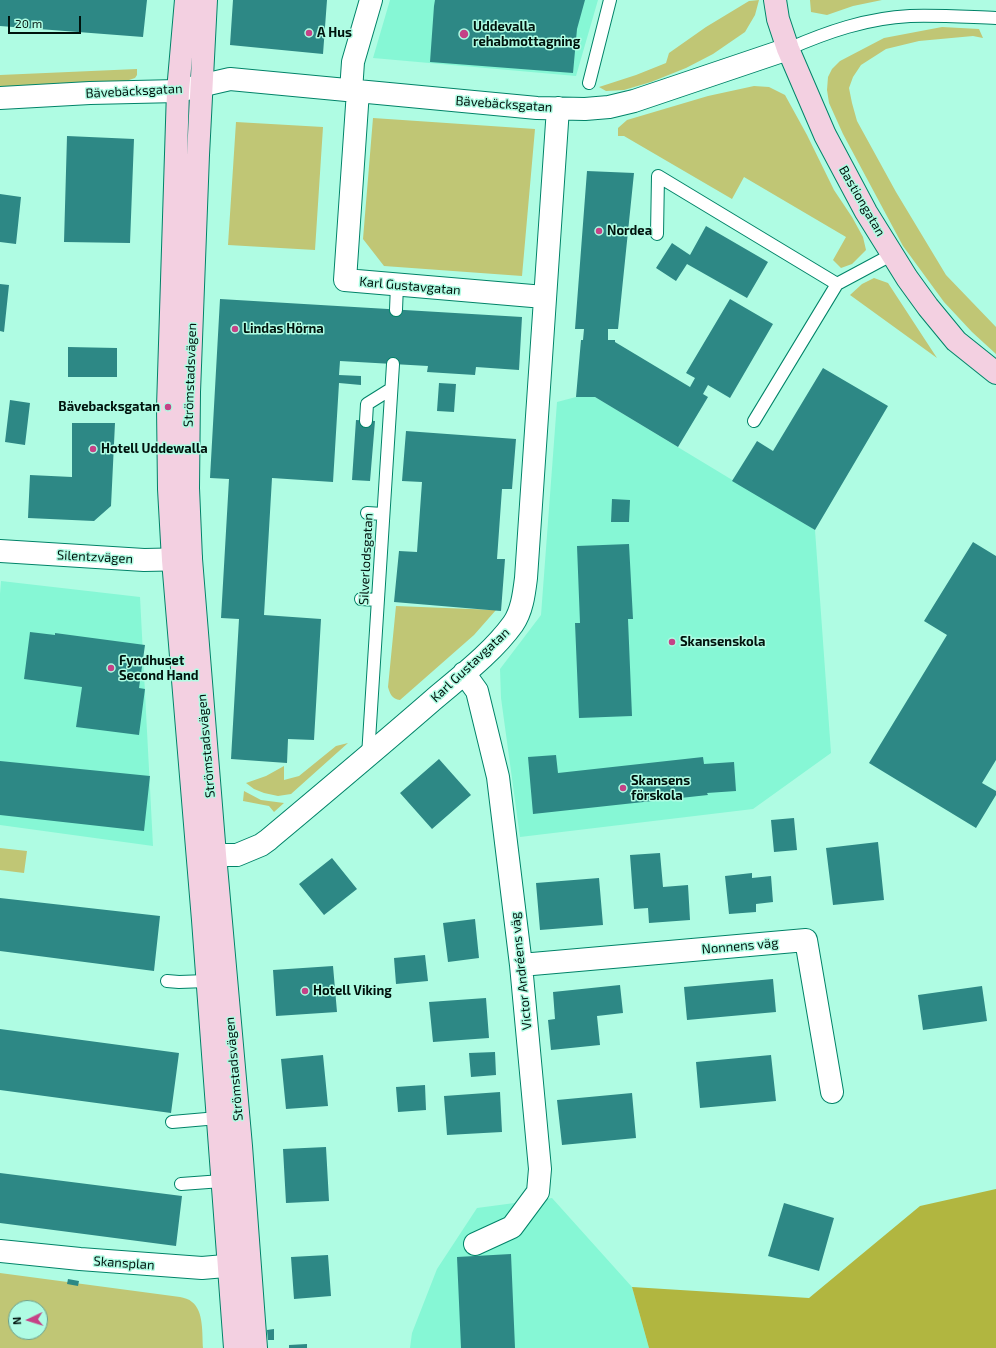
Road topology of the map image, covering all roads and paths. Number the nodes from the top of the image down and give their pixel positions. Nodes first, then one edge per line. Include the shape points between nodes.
1 (186, 0) edge
2 (206, 0) edge
3 (371, 0) edge
4 (610, 0) edge
5 (775, 0) edge
6 (996, 18) edge
7 (788, 49) junction
8 (589, 83) dead end
9 (202, 85) junction
10 (178, 91) junction
11 (354, 91) junction
12 (0, 98) edge
13 (558, 108) junction
14 (657, 234) dead end
15 (892, 254) junction
16 (837, 284) junction
17 (397, 285) junction
18 (544, 297) junction
19 (396, 310) dead end
20 (393, 364) dead end
21 (996, 374) edge
22 (391, 389) junction
23 (366, 421) dead end
24 (754, 421) dead end
25 (366, 513) dead end
26 (383, 514) junction
27 (0, 551) edge
28 (182, 559) junction
29 (361, 598) dead end
30 (378, 600) junction
31 (464, 673) junction
32 (368, 756) junction
33 (206, 855) junction
34 (521, 965) junction
35 (167, 981) dead end
36 (207, 981) junction
37 (832, 1092) dead end
38 (218, 1118) junction
39 (172, 1122) dead end
40 (222, 1181) junction
41 (181, 1184) dead end
42 (475, 1244) dead end
43 (0, 1251) edge
44 (239, 1265) junction
45 (236, 1348) edge
46 (256, 1348) edge

1 - 10 main road, Strömstadsvägen
2 - 9 main road, Strömstadsvägen
3 - 11 street via 353,62
4 - 8 lane via 609,23
5 - 7 main road, Bastiongatan
6 - 7 lane, Bävebäcksgatan via 908,16 877,20 816,37
7 - 13 street, Bävebäcksgatan via 634,101 609,107
7 - 15 main road, Bastiongatan via 825,135 866,212
9 - 10 street, Bävebäcksgatan
9 - 11 street, Bävebäcksgatan via 230,79
9 - 28 main road, Strömstadsvägen via 188,414 188,488
10 - 12 street, Bävebäcksgatan
10 - 28 main road, Strömstadsvägen via 168,407 169,489
11 - 13 street, Bävebäcksgatan
11 - 17 street, Karl Gustavgatan via 345,280
13 - 18 street, Karl Gustavgatan
14 - 16 lane via 658,176
15 - 16 lane
15 - 21 main road, Bastiongatan via 928,307 956,341
16 - 24 lane
17 - 18 street, Karl Gustavgatan
17 - 19 lane
18 - 31 street, Karl Gustavgatan via 526,578 522,603 514,623 499,641
20 - 22 lane, Silverlodsgatan
22 - 23 lane via 367,404
22 - 26 lane, Silverlodsgatan
25 - 26 lane
26 - 30 lane, Silverlodsgatan
27 - 28 street, Silentzvägen via 144,560
28 - 33 main road, Strömstadsvägen
29 - 30 lane
30 - 32 lane, Silverlodsgatan
31 - 32 street, Karl Gustavgatan
31 - 34 street, Victor Andréens väg via 477,691 498,777
32 - 33 street, Karl Gustavgatan via 261,845 238,855
33 - 36 main road, Strömstadsvägen
33 - 44 main road, Strömstadsvägen via 241,1146
34 - 37 street, Nonnens väg via 806,940
34 - 42 street, Victor Andréens väg via 540,1170 538,1192 512,1227
35 - 36 lane
36 - 38 main road, Strömstadsvägen
38 - 39 lane
38 - 40 main road, Strömstadsvägen
40 - 41 lane
40 - 44 main road, Strömstadsvägen
43 - 44 street, Skansplan via 202,1268
44 - 45 main road, Strömstadsvägen
44 - 46 main road, Strömstadsvägen

